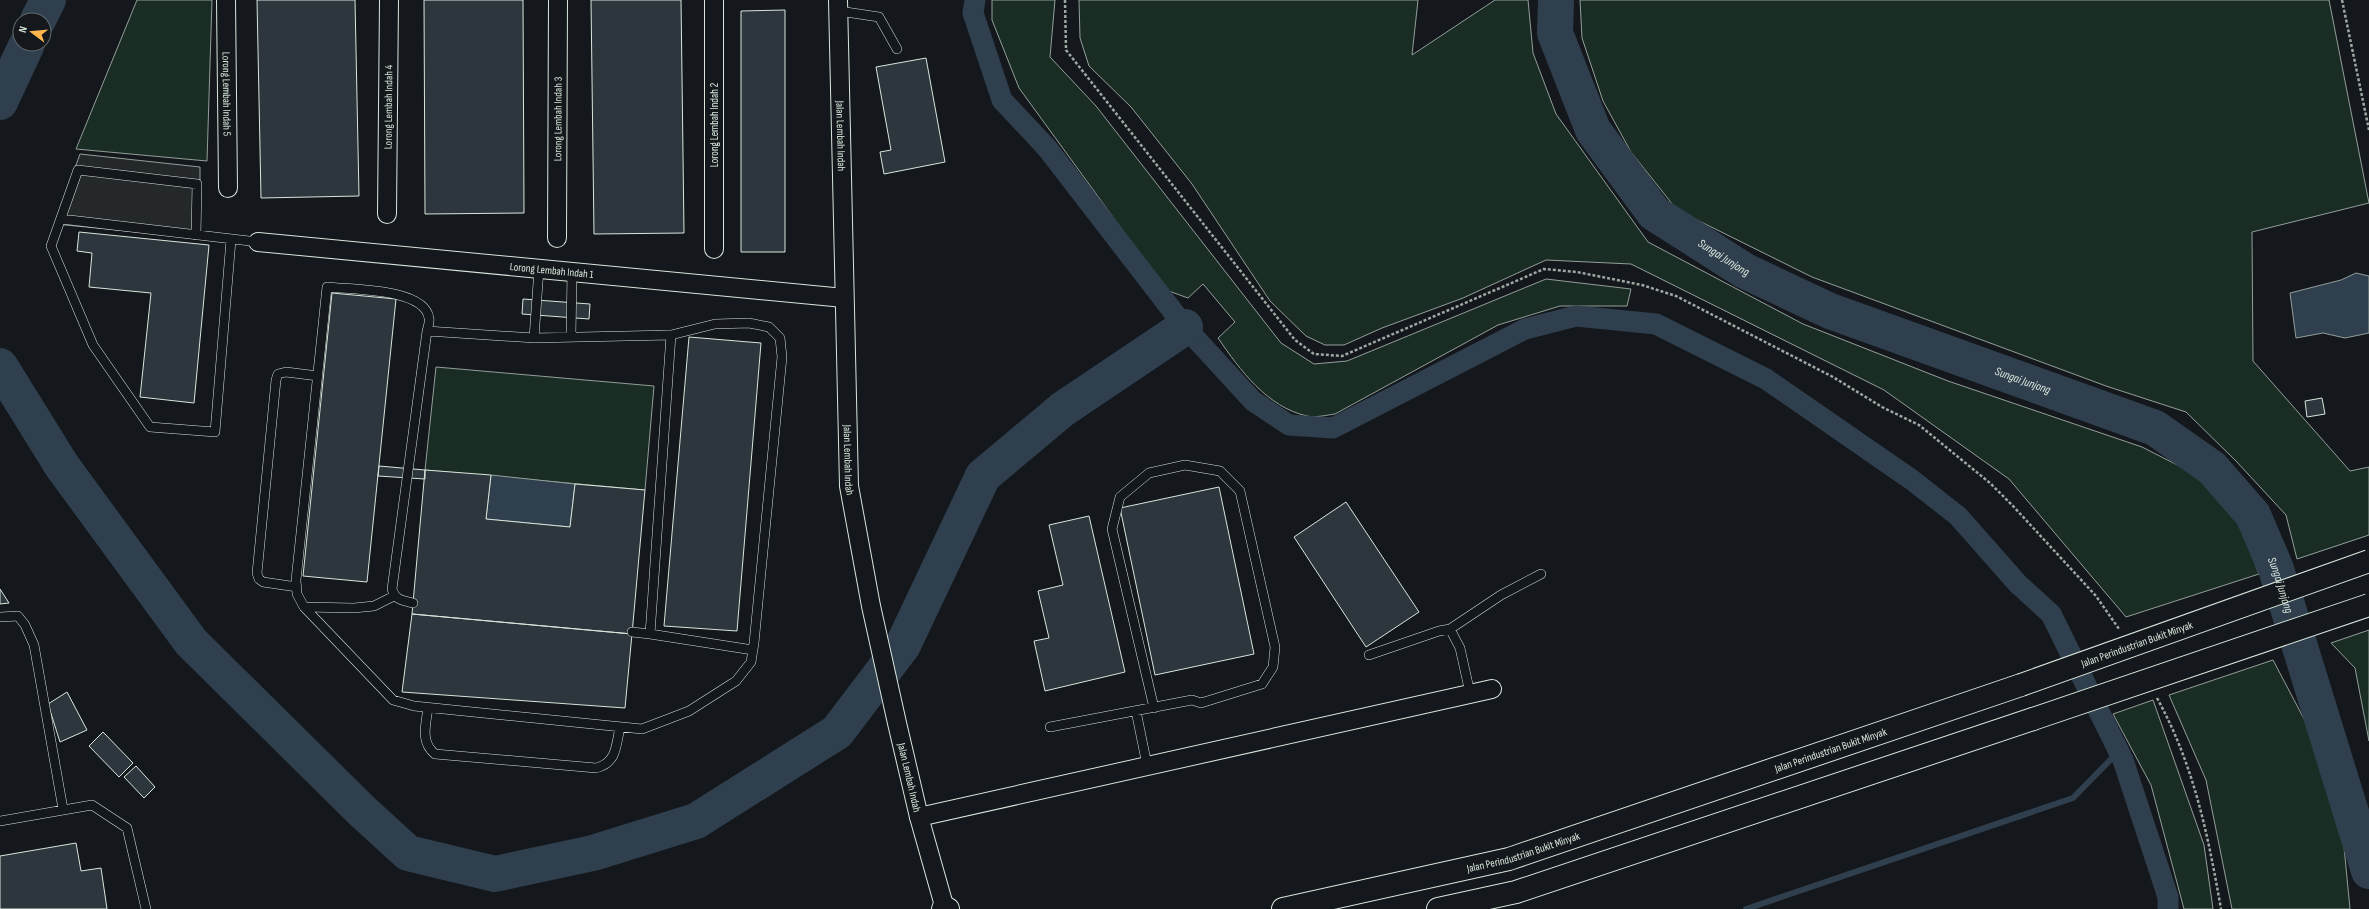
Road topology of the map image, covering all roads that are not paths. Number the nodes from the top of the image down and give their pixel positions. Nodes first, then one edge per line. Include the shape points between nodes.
1 (226, 0) edge
2 (389, 0) edge
3 (558, 0) edge
4 (714, 0) edge
5 (838, 6) edge
6 (897, 49) dead end
7 (228, 188) dead end
8 (387, 214) dead end
9 (61, 219) junction
10 (196, 234) junction
11 (557, 238) dead end
12 (231, 240) junction
13 (258, 242) joint
14 (714, 249) dead end
15 (539, 269) junction
16 (572, 272) junction
17 (844, 298) junction
18 (427, 330) junction
19 (671, 335) junction
20 (571, 336) junction
21 (534, 338) junction
22 (318, 376) junction
23 (2369, 561) edge
24 (1541, 574) dead end
25 (297, 587) junction
26 (394, 596) junction
27 (413, 603) dead end
28 (2369, 605) edge
29 (304, 607) junction
30 (0, 617) edge
31 (1450, 629) junction
32 (632, 632) dead end
33 (650, 634) junction
34 (753, 650) junction
35 (1369, 655) dead end
36 (1492, 689) dead end
37 (1470, 693) junction
38 (428, 708) junction
39 (1154, 708) junction
40 (1136, 711) junction
41 (620, 727) junction
42 (1050, 727) dead end
43 (1147, 765) junction
44 (63, 809) junction
45 (919, 817) junction
46 (0, 821) edge
47 (945, 908) edge
48 (146, 909) edge
49 (1283, 909) edge
50 (1438, 909) edge

1 - 7 street, Lorong Lembah Indah 5
2 - 8 street, Lorong Lembah Indah 4
3 - 11 street, Lorong Lembah Indah 3
4 - 14 street, Lorong Lembah Indah 2
5 - 6 lane via 879,17
5 - 17 street, Jalan Lembah Indah
9 - 10 lane
9 - 10 lane via 78,170 198,184
9 - 12 lane via 51,246 93,345 150,427 215,432
10 - 12 lane
12 - 13 lane
13 - 15 street, Lorong Lembah Indah 1
15 - 16 street, Lorong Lembah Indah 1
15 - 21 lane
16 - 17 street, Lorong Lembah Indah 1
16 - 20 lane
17 - 45 street, Jalan Lembah Indah via 849,486 871,606
18 - 21 lane
18 - 22 lane via 430,319 425,308 414,300 401,295 327,288
18 - 26 lane via 392,589
19 - 20 lane
19 - 33 lane
19 - 34 lane via 715,324 749,323 769,327 780,338 782,357
20 - 21 lane
22 - 25 lane
22 - 25 lane via 286,372 278,374 276,380 257,573 263,582
23 - 49 main road, Jalan Perindustrian Bukit Minyak, bridge via 2021,685 1509,859
24 - 31 lane via 1501,595
25 - 29 lane via 297,594
26 - 27 lane
26 - 29 lane via 374,606
28 - 50 main road, bridge via 1516,892
29 - 38 lane via 393,700
30 - 44 lane via 18,616 34,645
31 - 35 lane
31 - 37 lane via 1460,648
32 - 33 lane
33 - 34 lane
34 - 41 lane via 750,662 736,681 689,710 642,729
36 - 37 street
37 - 43 street
38 - 41 lane
38 - 41 lane via 425,741 435,754 596,768 607,765 612,759
39 - 39 lane via 1112,529 1120,497 1149,473 1185,464 1220,470 1240,491 1275,647 1273,667 1262,684 1201,703 1192,700
39 - 40 lane
40 - 42 lane
40 - 43 lane
43 - 45 street
44 - 46 lane
44 - 48 lane via 92,805 127,828
45 - 47 street, Jalan Lembah Indah

